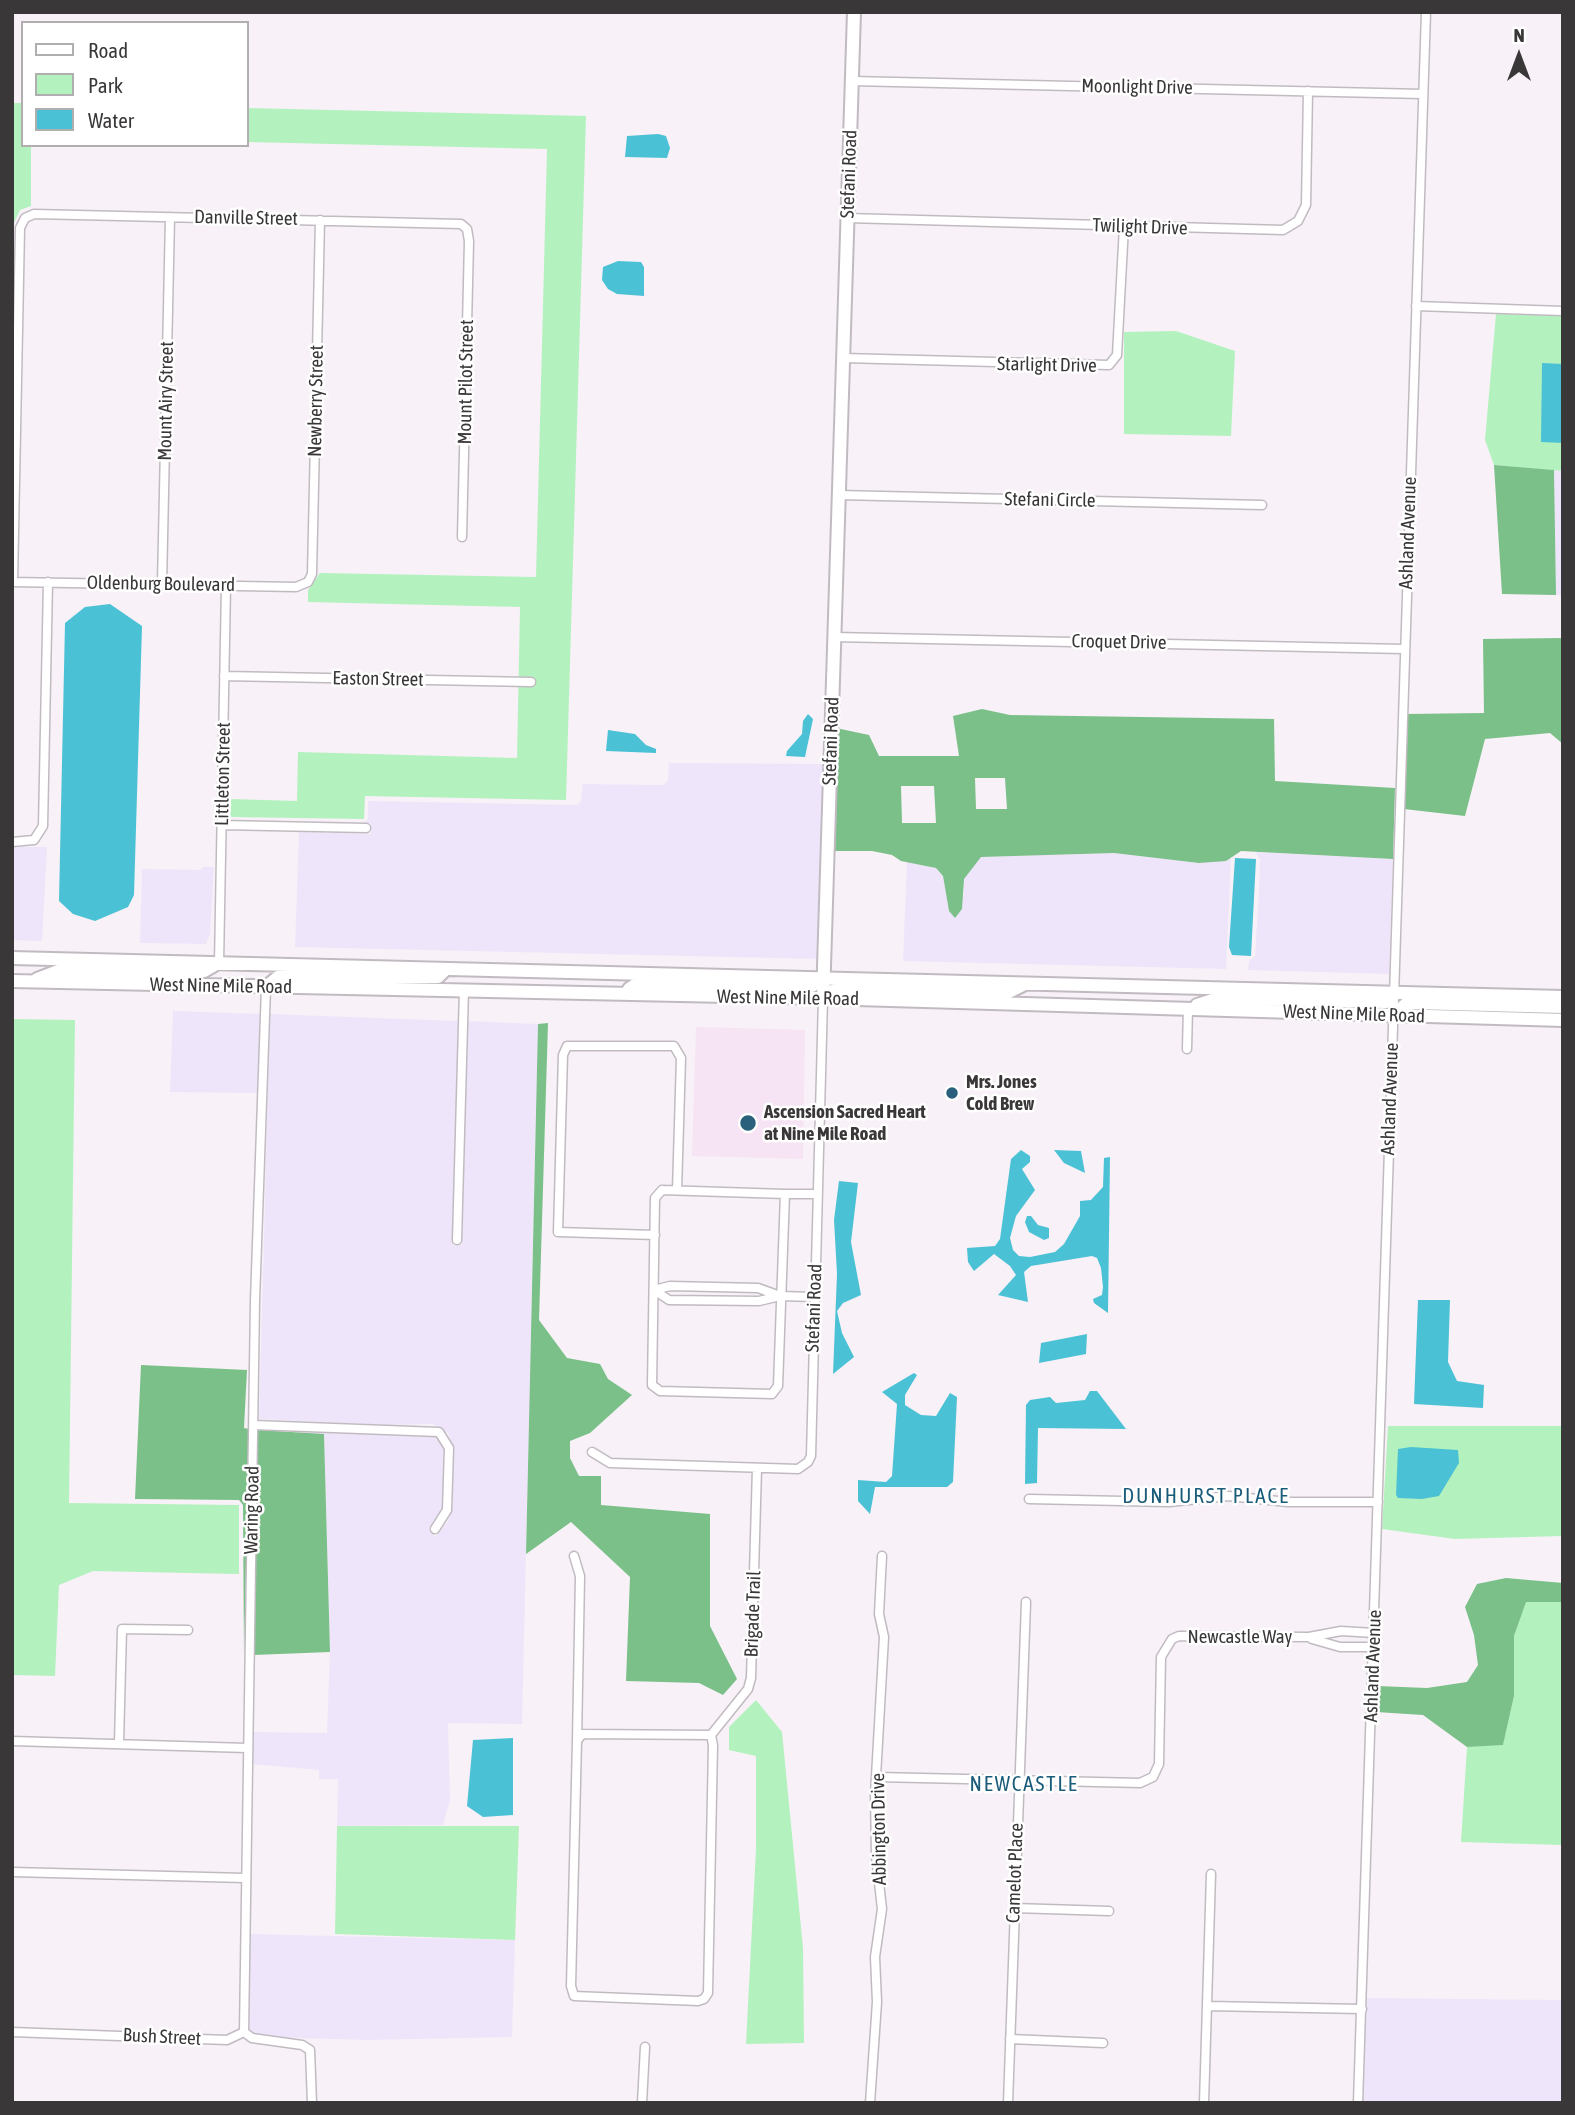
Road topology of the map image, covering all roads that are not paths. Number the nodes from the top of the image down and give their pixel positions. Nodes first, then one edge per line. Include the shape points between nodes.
1 (854, 12) edge
2 (1426, 12) edge
3 (852, 81) junction
4 (1308, 91) junction
5 (1423, 94) junction
6 (170, 217) junction
7 (847, 218) junction
8 (320, 220) junction
9 (1125, 226) junction
10 (466, 228) joint
11 (1416, 306) junction
12 (1563, 311) edge
13 (15, 331) edge
14 (15, 344) edge
15 (843, 358) junction
16 (839, 495) junction
17 (1262, 505) dead end
18 (462, 537) dead end
19 (12, 582) edge
20 (48, 582) junction
21 (308, 582) joint
22 (162, 584) junction
23 (226, 586) junction
24 (834, 637) junction
25 (1404, 649) junction
26 (225, 676) junction
27 (531, 682) dead end
28 (222, 825) junction
29 (366, 828) dead end
30 (12, 842) edge
31 (12, 958) edge
32 (219, 963) junction
33 (446, 969) junction
34 (823, 978) junction
35 (12, 981) edge
36 (31, 982) junction
37 (1027, 983) junction
38 (266, 987) junction
39 (464, 989) junction
40 (623, 993) junction
41 (1394, 993) junction
42 (1563, 997) edge
43 (823, 998) junction
44 (1563, 1007) edge
45 (1188, 1008) junction
46 (1393, 1015) junction
47 (1563, 1020) edge
48 (1187, 1049) dead end
49 (677, 1190) junction
50 (785, 1194) junction
51 (818, 1195) junction
52 (655, 1235) junction
53 (457, 1240) dead end
54 (654, 1290) junction
55 (780, 1296) junction
56 (814, 1297) junction
57 (254, 1425) junction
58 (592, 1452) dead end
59 (757, 1468) junction
60 (1029, 1499) dead end
61 (1378, 1502) junction
62 (435, 1530) dead end
63 (574, 1556) dead end
64 (882, 1556) dead end
65 (1027, 1602) dead end
66 (188, 1630) dead end
67 (1374, 1633) junction
68 (1309, 1637) junction
69 (1374, 1647) junction
70 (711, 1735) junction
71 (12, 1741) edge
72 (577, 1741) junction
73 (119, 1743) junction
74 (247, 1748) junction
75 (877, 1777) junction
76 (1018, 1780) junction
77 (12, 1872) edge
78 (1211, 1874) dead end
79 (245, 1878) junction
80 (1014, 1908) junction
81 (1109, 1911) dead end
82 (1207, 2006) junction
83 (1362, 2009) junction
84 (12, 2032) edge
85 (244, 2032) junction
86 (1010, 2039) junction
87 (1103, 2043) dead end
88 (645, 2047) dead end
89 (312, 2103) edge
90 (642, 2103) edge
91 (870, 2103) edge
92 (1008, 2103) edge
93 (1204, 2103) edge
94 (1358, 2103) edge

1 - 3 main road, Stefani Road
2 - 5 street, Ashland Avenue
3 - 4 street, Moonlight Drive
3 - 7 main road, Stefani Road
4 - 5 street, Moonlight Drive
4 - 9 street, Twilight Drive via 1306,205 1291,227 1276,231
5 - 11 street, Ashland Avenue
6 - 8 street, Danville Street
6 - 13 street, Danville Street via 34,214 25,218 20,228
6 - 22 street, Mount Airy Street
7 - 9 street, Twilight Drive
7 - 15 main road, Stefani Road
8 - 10 street, Danville Street via 458,222
8 - 21 street, Newberry Street via 312,574
9 - 15 street, Starlight Drive via 1118,355 1109,365
10 - 18 street, Mount Pilot Street
11 - 12 street
11 - 25 street, Ashland Avenue
13 - 14 street
14 - 19 street
15 - 16 main road, Stefani Road
16 - 17 street, Stefani Circle
16 - 24 main road, Stefani Road
19 - 20 street, Oldenburg Boulevard
20 - 22 street, Oldenburg Boulevard
20 - 30 street via 43,826 34,840
21 - 23 street, Oldenburg Boulevard via 296,587
22 - 23 street, Oldenburg Boulevard
23 - 26 street, Littleton Street
24 - 25 street, Croquet Drive
24 - 34 main road, Stefani Road
25 - 41 street, Ashland Avenue
26 - 27 street, Easton Street
26 - 28 street, Littleton Street
28 - 29 street
28 - 32 street, Littleton Street
31 - 32 main road, West Nine Mile Road
32 - 33 main road, West Nine Mile Road
32 - 36 main road via 186,974 58,971
33 - 34 main road, West Nine Mile Road
33 - 38 main road via 438,977 278,977
34 - 37 main road, West Nine Mile Road
34 - 40 main road via 812,986 635,985
34 - 43 main road, Stefani Road
35 - 36 main road, West Nine Mile Road
36 - 38 main road, West Nine Mile Road
37 - 41 main road, West Nine Mile Road
37 - 43 main road via 1009,992 845,988
38 - 39 main road, West Nine Mile Road
38 - 57 street, Waring Road
39 - 40 main road, West Nine Mile Road
39 - 53 street
40 - 43 main road, West Nine Mile Road
41 - 42 main road, West Nine Mile Road
41 - 45 main road via 1386,1002 1219,998
41 - 46 street, Ashland Avenue
43 - 45 main road, West Nine Mile Road
43 - 51 street, Stefani Road
44 - 46 main road via 1417,1003 1406,1004
45 - 46 main road, West Nine Mile Road
45 - 48 street
46 - 47 main road, West Nine Mile Road
46 - 61 street, Ashland Avenue
49 - 50 street
49 - 52 street via 662,1190 655,1198
49 - 52 street via 681,1058 674,1046 567,1046 563,1055 558,1232
50 - 51 street
50 - 55 street
51 - 56 street, Stefani Road
52 - 54 street
54 - 55 street via 670,1286 758,1288
54 - 55 street via 669,1300 760,1301
54 - 55 street via 652,1385 660,1391 772,1394 778,1386
55 - 56 street
56 - 59 street, Stefani Road via 811,1456 798,1469
57 - 62 street via 439,1432 449,1448 447,1510
57 - 74 street, Waring Road
58 - 59 street via 610,1463
59 - 70 street, Brigade Trail via 751,1678 748,1689
60 - 61 street via 1169,1502 1228,1496 1288,1502
61 - 67 street, Ashland Avenue
63 - 72 street via 580,1576
64 - 75 street, Abbington Drive via 879,1614 884,1637
65 - 76 street, Camelot Place
66 - 73 street via 122,1629
67 - 68 street, Newcastle Way via 1340,1631
67 - 69 street, Ashland Avenue
68 - 69 street, Newcastle Way via 1340,1647
68 - 76 street, Newcastle Way via 1172,1639 1161,1657 1160,1764 1153,1777 1136,1783
69 - 83 street, Ashland Avenue
70 - 72 street via 582,1734
70 - 72 street via 708,1993 698,2001 575,1996 571,1986
71 - 73 street
73 - 74 street
74 - 79 street, Waring Road
75 - 76 street, Newcastle Way
75 - 91 street, Abbington Drive via 876,1856 882,1909 875,1957 877,2002
76 - 80 street, Camelot Place
77 - 79 street
78 - 82 street
79 - 85 street, Waring Road
80 - 81 street
80 - 86 street, Camelot Place
82 - 83 street
82 - 93 street
83 - 94 street, Ashland Avenue
84 - 85 street, Bush Street via 228,2040
85 - 89 street, Bush Street via 251,2038 307,2047 312,2054
86 - 87 street
86 - 92 street, Camelot Place
88 - 90 street

